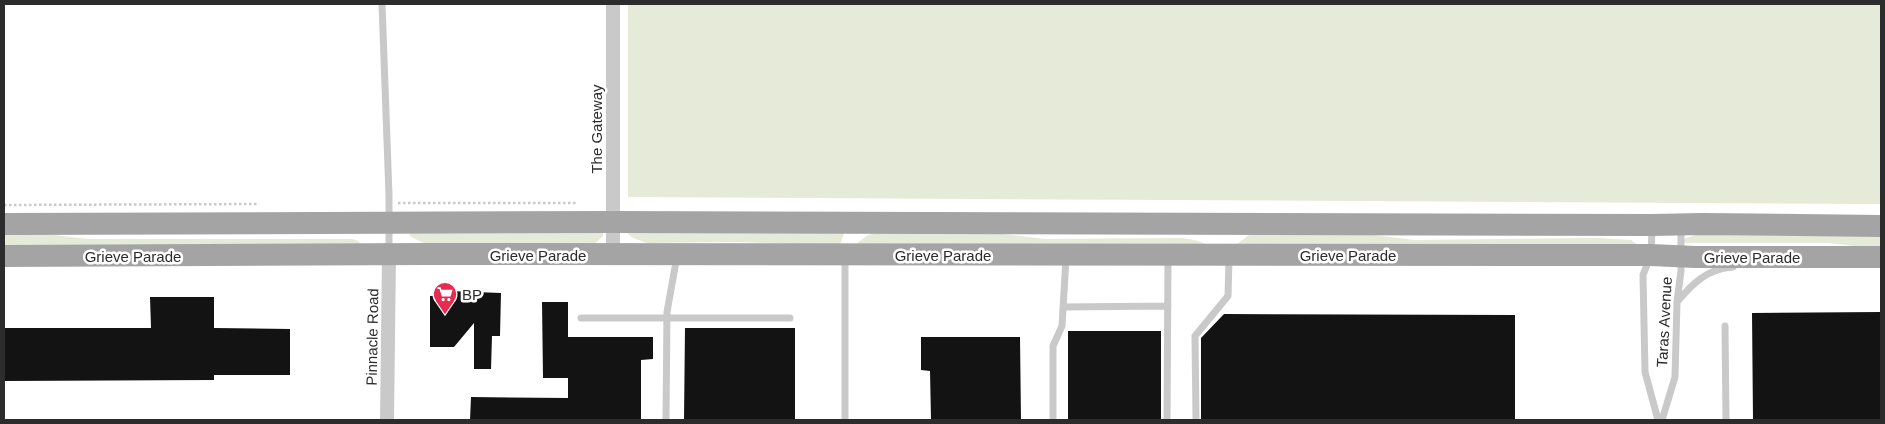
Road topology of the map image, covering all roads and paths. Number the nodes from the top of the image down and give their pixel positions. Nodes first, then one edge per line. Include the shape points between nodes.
1 (382, 4) edge
2 (613, 4) edge
3 (412, 203) dead end
4 (585, 203) dead end
5 (204, 204) dead end
6 (4, 205) edge
7 (612, 222) junction
8 (4, 224) edge
9 (388, 224) junction
10 (1681, 224) junction
11 (1652, 225) junction
12 (1881, 226) edge
13 (388, 255) junction
14 (613, 255) junction
15 (677, 255) junction
16 (845, 255) junction
17 (1066, 255) junction
18 (1229, 255) junction
19 (1651, 255) junction
20 (4, 256) edge
21 (1168, 256) junction
22 (1680, 256) junction
23 (1881, 258) edge
24 (1881, 263) edge
25 (1822, 265) dead end
26 (1746, 267) dead end
27 (1677, 302) junction
28 (1168, 306) junction
29 (1063, 307) junction
30 (581, 318) dead end
31 (667, 318) junction
32 (790, 318) dead end
33 (1725, 326) dead end
34 (386, 420) edge
35 (666, 420) edge
36 (846, 420) edge
37 (1053, 420) edge
38 (1167, 420) edge
39 (1196, 420) edge
40 (1660, 420) edge
41 (1726, 420) edge

1 - 9 lane
2 - 7 street, The Gateway
3 - 4 path
5 - 6 path
7 - 9 main road, Grieve Parade
7 - 11 main road, Grieve Parade
7 - 14 street, The Gateway
8 - 9 main road, Grieve Parade
9 - 13 lane
10 - 11 main road, Grieve Parade
10 - 12 main road, Grieve Parade
10 - 22 lane, Taras Avenue
11 - 19 lane, Taras Avenue
13 - 14 main road, Grieve Parade
13 - 20 main road, Grieve Parade
13 - 34 street, Pinnacle Road
14 - 15 main road, Grieve Parade
15 - 16 main road, Grieve Parade
15 - 31 lane
16 - 17 main road, Grieve Parade
16 - 36 lane
17 - 21 main road, Grieve Parade
17 - 29 lane
18 - 19 main road, Grieve Parade
18 - 21 main road, Grieve Parade
18 - 39 lane via 1228,296 1195,336
19 - 22 main road, Grieve Parade
19 - 40 lane, Taras Avenue via 1643,275 1645,372
21 - 28 lane
22 - 23 main road, Grieve Parade
22 - 27 lane, Taras Avenue
24 - 25 lane
26 - 27 lane via 1705,274
27 - 40 lane, Taras Avenue via 1675,377
28 - 29 lane
28 - 38 lane
29 - 37 lane via 1062,326 1053,346
30 - 31 lane
31 - 32 lane
31 - 35 lane
33 - 41 lane

